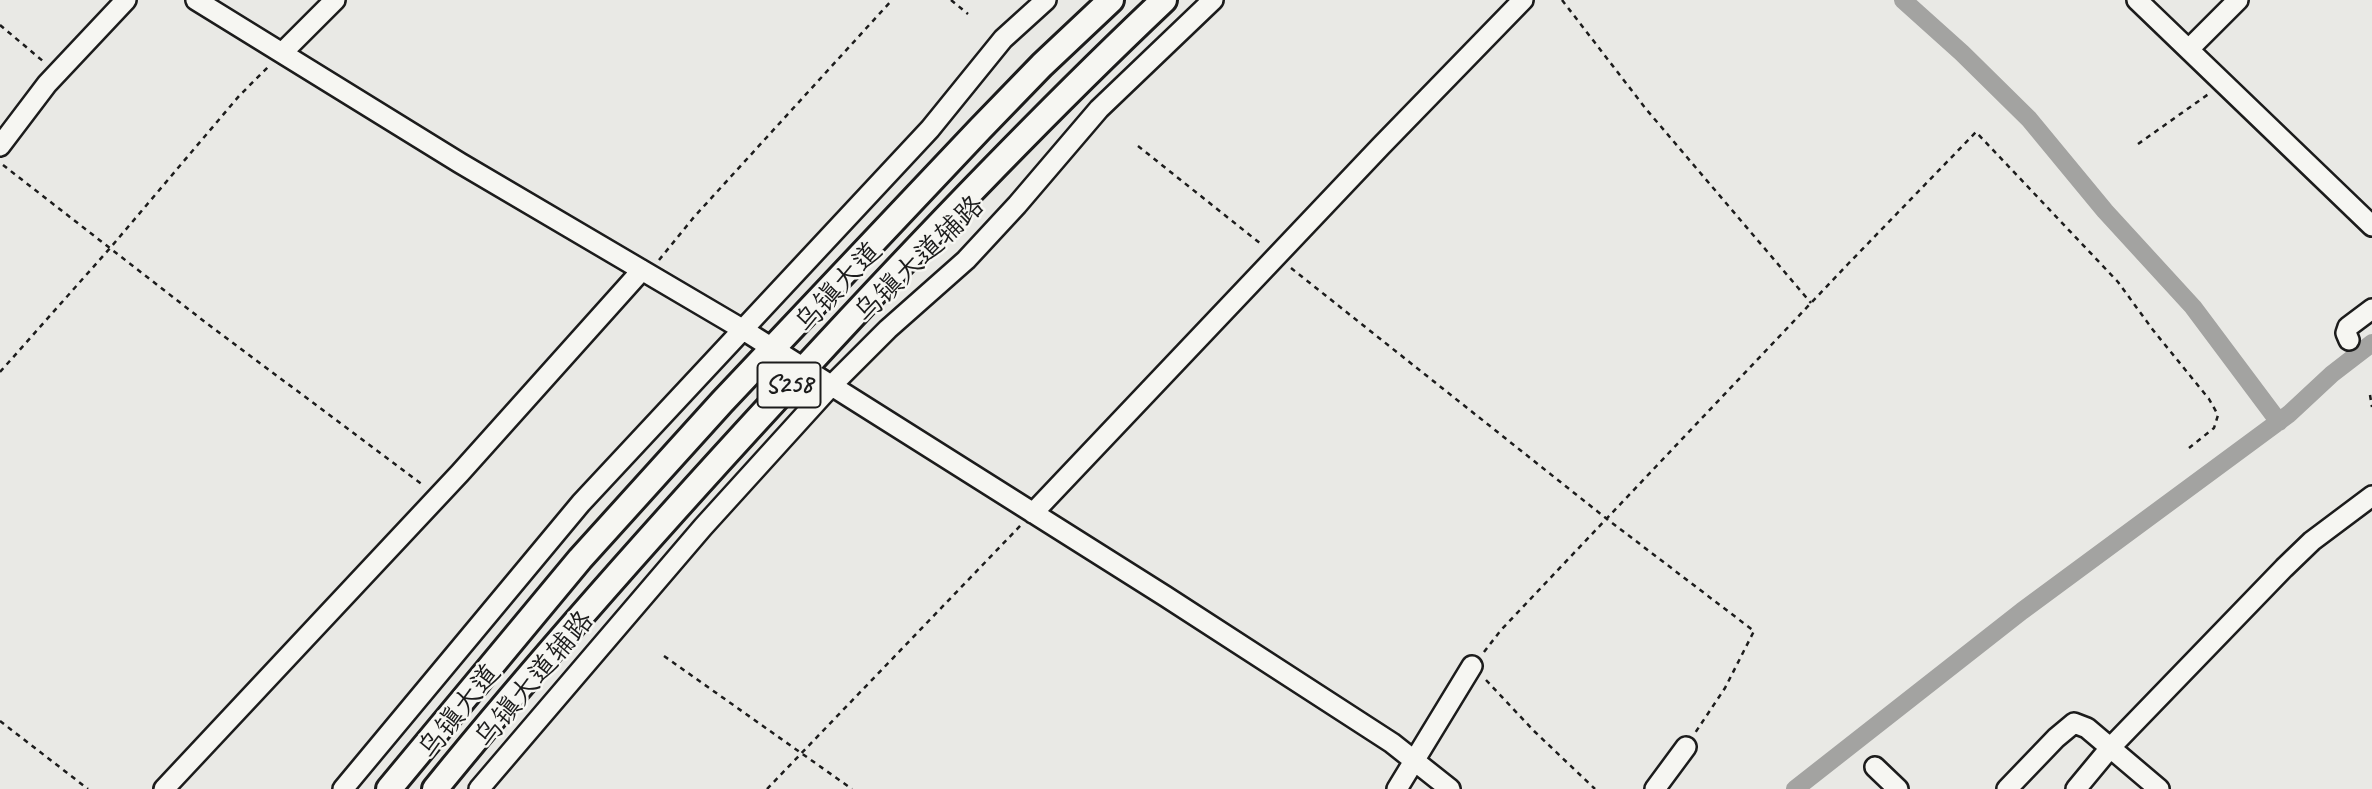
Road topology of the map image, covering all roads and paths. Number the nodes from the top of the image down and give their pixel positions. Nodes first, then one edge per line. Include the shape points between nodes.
1 (126, 0) edge
2 (197, 0) edge
3 (335, 0) edge
4 (892, 0) edge
5 (951, 0) edge
6 (1046, 0) edge
7 (1111, 0) edge
8 (1164, 0) edge
9 (1213, 0) edge
10 (1524, 0) edge
11 (1562, 0) edge
12 (2137, 0) edge
13 (2238, 0) edge
14 (968, 14) dead end
15 (0, 25) edge
16 (2189, 49) junction
17 (282, 53) junction
18 (57, 74) junction
19 (2224, 83) junction
20 (2138, 144) dead end
21 (0, 146) edge
22 (1138, 146) dead end
23 (0, 163) edge
24 (2372, 226) edge
25 (111, 247) junction
26 (1277, 257) junction
27 (645, 272) junction
28 (1811, 303) junction
29 (2372, 309) edge
30 (742, 330) junction
31 (2349, 340) dead end
32 (771, 349) junction
33 (804, 369) junction
34 (0, 372) edge
35 (831, 386) junction
36 (2370, 395) dead end
37 (2372, 407) edge
38 (2189, 448) dead end
39 (438, 496) junction
40 (2372, 496) edge
41 (1033, 513) junction
42 (1607, 519) junction
43 (664, 656) dead end
44 (1472, 666) junction
45 (0, 721) edge
46 (1686, 747) joint
47 (2110, 748) junction
48 (801, 753) junction
49 (1415, 761) junction
50 (1875, 767) dead end
51 (88, 789) edge
52 (164, 789) edge
53 (343, 789) edge
54 (389, 789) edge
55 (435, 789) edge
56 (479, 789) edge
57 (767, 789) edge
58 (852, 789) edge
59 (1397, 789) edge
60 (1450, 789) edge
61 (1595, 789) edge
62 (1655, 789) edge
63 (1898, 789) edge
64 (2007, 789) edge
65 (2076, 789) edge
66 (2159, 789) edge

1 - 18 street
2 - 17 street
3 - 17 street
4 - 27 path
5 - 14 path
6 - 30 street via 1003,40 922,137
7 - 32 main road, 乌镇大道 / S258 via 980,129
8 - 33 main road, 乌镇大道 / S258 via 1030,130
9 - 35 street, 乌镇大道辅路 via 1099,109 966,260
10 - 26 street
11 - 28 path via 1646,109
12 - 16 street
13 - 16 street
15 - 18 path
16 - 19 street
17 - 25 path via 239,96
17 - 27 street
18 - 21 street
19 - 20 path
19 - 24 street
22 - 26 path
23 - 25 path
25 - 34 path
25 - 39 path via 205,323
26 - 41 street
26 - 42 path
27 - 30 street
27 - 39 street
28 - 38 path via 1976,132 2118,282 2209,399 2218,415 2214,428
28 - 42 path
29 - 31 street via 2348,327
30 - 32 street
30 - 53 street via 581,503
32 - 33 street
32 - 54 main road, 乌镇大道 / S258 via 580,559
33 - 35 street
33 - 55 main road, 乌镇大道 / S258 via 584,609
35 - 41 street
35 - 56 street, 乌镇大道辅路
36 - 37 path
39 - 52 street
40 - 47 street via 2302,550
41 - 48 path
41 - 49 street
42 - 44 path
42 - 46 path via 1754,631 1725,688
43 - 48 path
44 - 49 street
44 - 61 path
45 - 51 path
46 - 62 street
47 - 64 street via 2074,723
47 - 65 street
47 - 66 street
48 - 57 path
48 - 58 path
49 - 59 street
49 - 60 street
50 - 63 street

